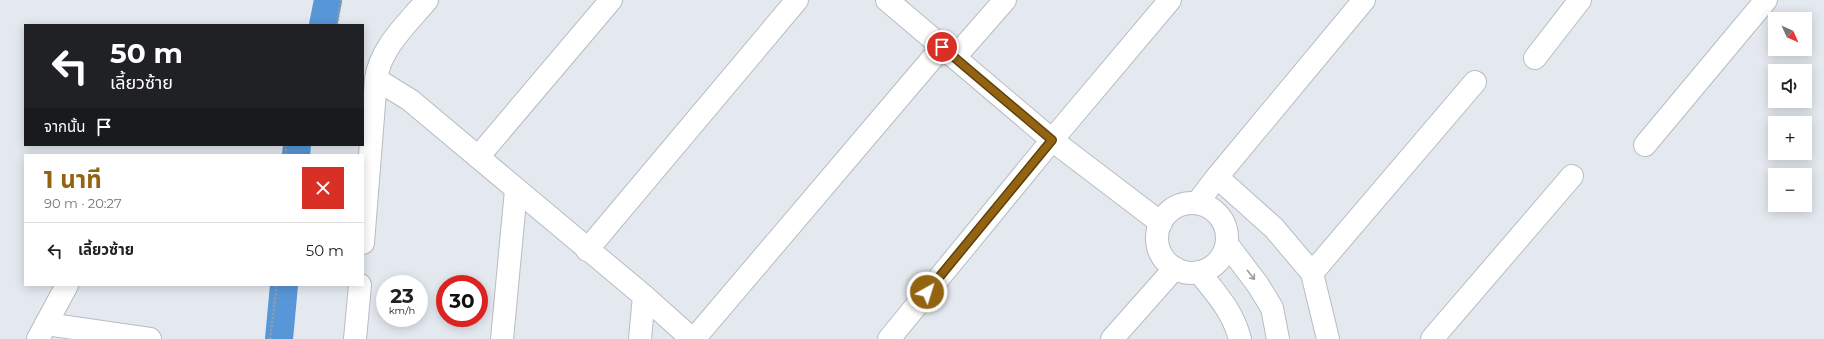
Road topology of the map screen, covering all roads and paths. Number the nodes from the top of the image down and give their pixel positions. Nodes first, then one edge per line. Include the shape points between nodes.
1 (341, 0) edge
2 (427, 0) edge
3 (611, 0) edge
4 (797, 0) edge
5 (887, 0) edge
6 (1004, 0) edge
7 (1170, 0) edge
8 (1364, 0) edge
9 (1580, 0) edge
10 (1766, 0) edge
11 (337, 24) edge
12 (949, 52) junction
13 (1534, 58) dead end
14 (376, 79) junction
15 (1475, 82) dead end
16 (1052, 140) junction
17 (1645, 145) dead end
18 (478, 157) junction
19 (1572, 176) dead end
20 (1217, 177) junction
21 (516, 190) junction
22 (1197, 203) junction
23 (1161, 223) junction
24 (364, 230) edge
25 (1227, 244) junction
26 (587, 250) junction
27 (1175, 268) junction
28 (1198, 272) junction
29 (1312, 273) junction
30 (66, 286) edge
31 (277, 286) edge
32 (360, 286) edge
33 (644, 296) junction
34 (42, 332) edge
35 (150, 339) edge
36 (270, 339) edge
37 (355, 339) edge
38 (502, 339) edge
39 (640, 339) edge
40 (693, 339) edge
41 (889, 339) edge
42 (1112, 339) edge
43 (1240, 339) edge
44 (1278, 339) edge
45 (1328, 339) edge
46 (1432, 339) edge

1 - 11 path
2 - 14 street via 391,43 377,70
3 - 18 street
4 - 26 street
5 - 12 street
6 - 12 street
7 - 16 street
8 - 20 street
9 - 13 street
10 - 17 street
12 - 16 street
12 - 40 street
14 - 18 street via 410,100
14 - 24 street
15 - 29 street
16 - 23 street
16 - 41 street
18 - 21 street
19 - 46 street
20 - 22 street
20 - 29 street via 1274,228
21 - 26 street
21 - 38 street
22 - 23 street via 1176,207
22 - 25 street via 1210,208 1220,217 1227,230
23 - 27 street via 1158,244 1164,258
25 - 28 street via 1217,263
25 -> 44 street via 1272,308
26 - 33 street
27 - 28 street
27 - 42 street
28 - 43 street via 1235,321
29 - 45 street
30 - 34 street
31 - 36 path
32 - 37 street
33 - 39 street
33 - 40 street
34 - 35 street

